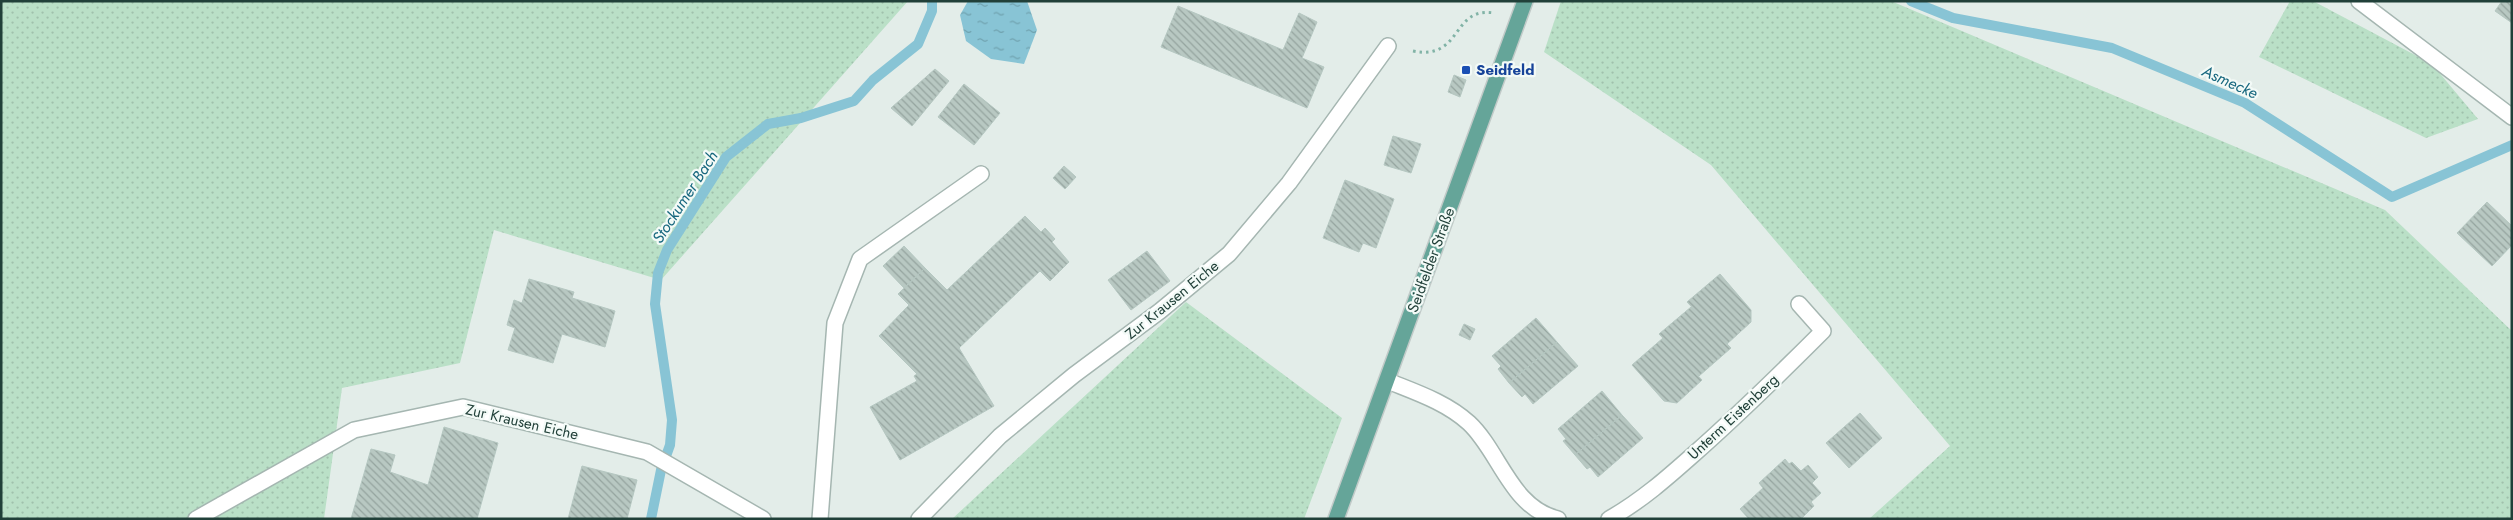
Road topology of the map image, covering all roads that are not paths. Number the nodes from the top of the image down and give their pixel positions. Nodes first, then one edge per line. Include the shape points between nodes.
1 (1525, 1) edge
2 (2359, 1) edge
3 (1388, 46) road end
4 (2512, 117) edge
5 (981, 174) dead end
6 (1799, 304) dead end
7 (1388, 381) junction
8 (196, 519) edge
9 (763, 519) edge
10 (820, 519) edge
11 (919, 519) edge
12 (1336, 519) edge
13 (1558, 519) edge
14 (1609, 519) edge

1 - 7 main road, Seidfelder Straße
2 - 4 street
3 - 11 street, Zur Krausen Eiche via 1289,184 1228,254 1000,436
5 - 10 street via 860,259 835,323
6 - 14 street, Unterm Eistenberg via 1823,331 1686,461 1633,506
7 - 12 main road, Seidfelder Straße
7 - 13 street via 1456,412 1471,425 1511,483 1532,507
8 - 9 street, Zur Krausen Eiche via 354,430 463,407 647,452

